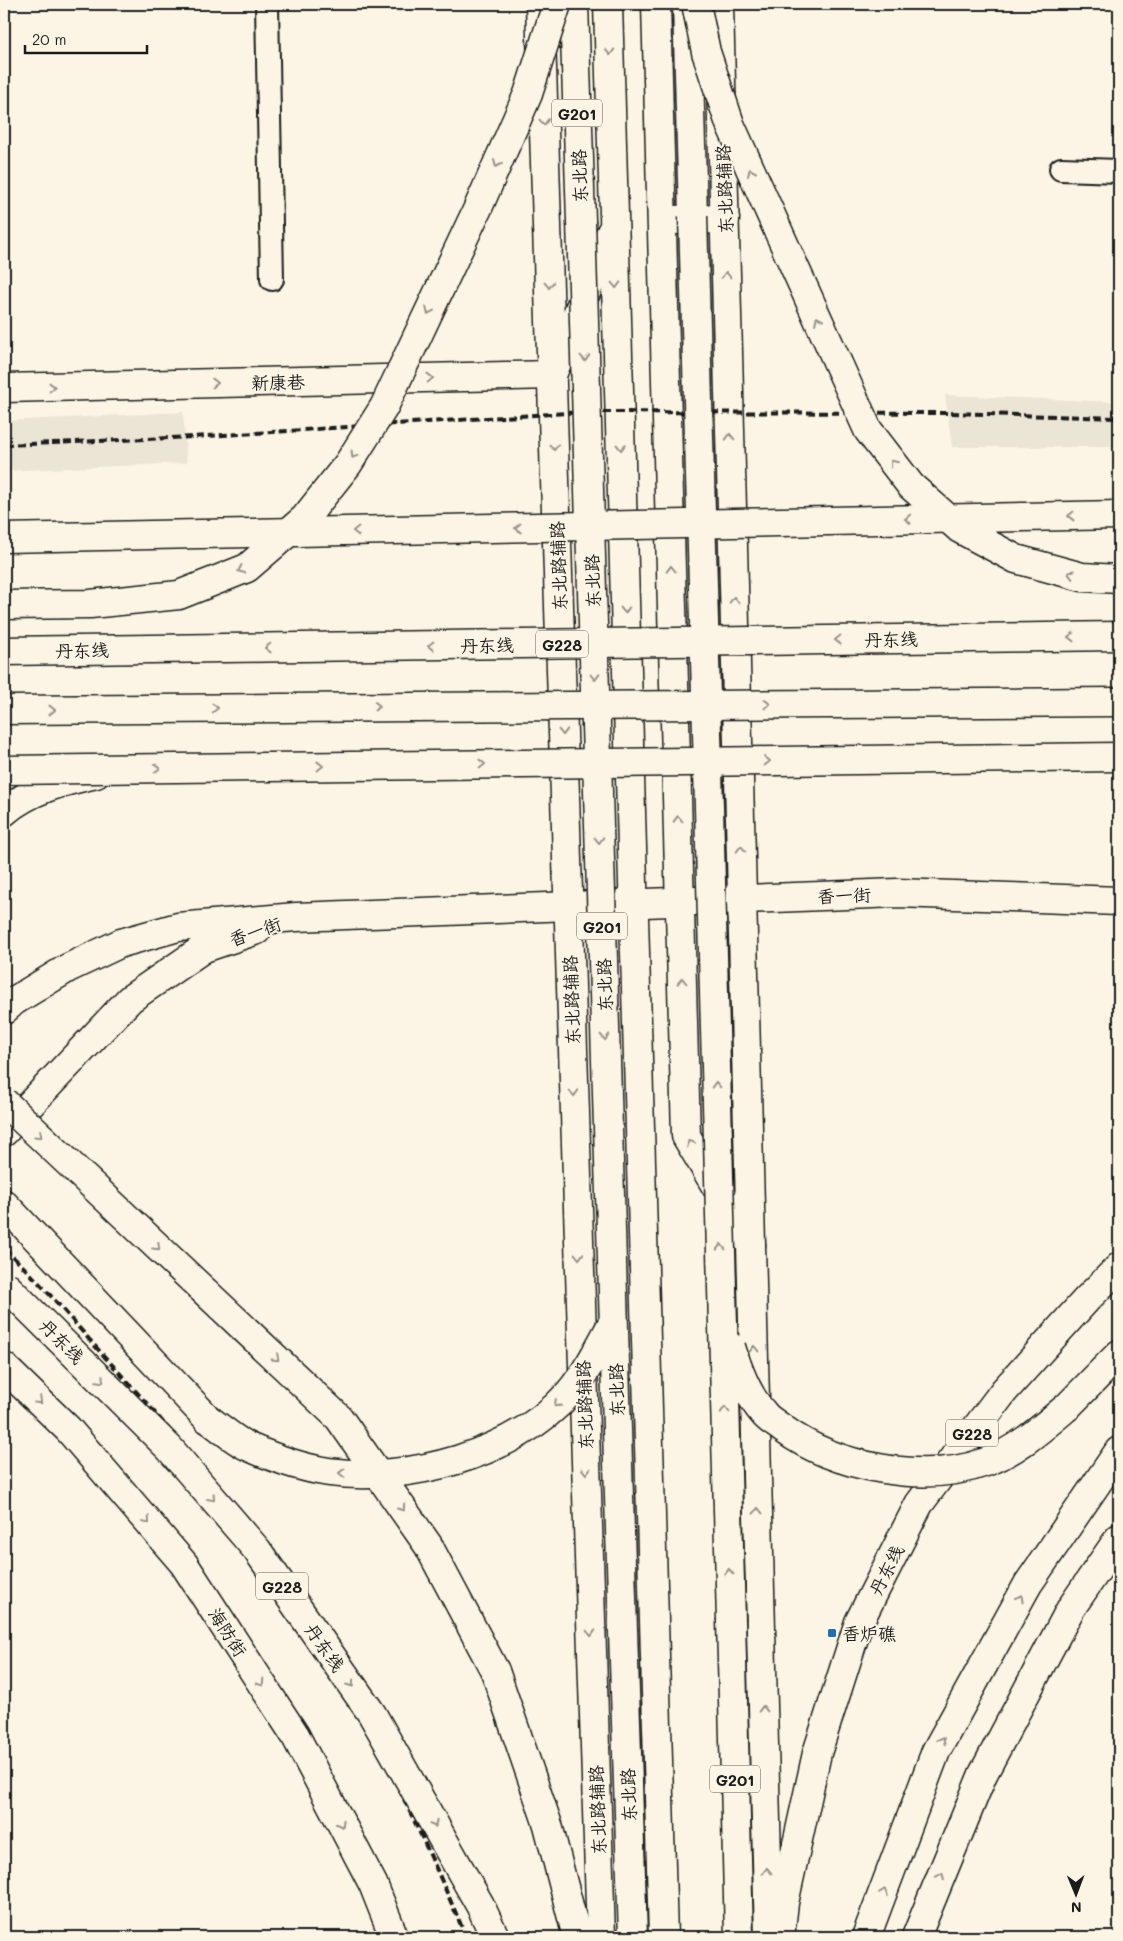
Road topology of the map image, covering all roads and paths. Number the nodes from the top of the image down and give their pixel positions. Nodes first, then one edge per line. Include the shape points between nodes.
1 (267, 4) edge
2 (540, 4) edge
3 (557, 4) edge
4 (574, 4) edge
5 (608, 4) edge
6 (656, 4) edge
7 (687, 4) edge
8 (696, 4) edge
9 (719, 4) edge
10 (1061, 169) dead end
11 (1119, 171) edge
12 (725, 220) junction
13 (662, 221) junction
14 (614, 224) junction
15 (272, 279) dead end
16 (552, 376) junction
17 (4, 388) edge
18 (1119, 515) edge
19 (4, 538) edge
20 (1119, 579) edge
21 (4, 605) edge
22 (1119, 636) edge
23 (4, 652) edge
24 (1119, 702) edge
25 (4, 710) edge
26 (1119, 758) edge
27 (117, 768) junction
28 (4, 770) edge
29 (4, 812) edge
30 (742, 898) junction
31 (680, 901) junction
32 (1119, 901) edge
33 (634, 902) junction
34 (568, 905) junction
35 (296, 917) junction
36 (4, 1010) edge
37 (4, 1102) edge
38 (4, 1132) edge
39 (4, 1204) edge
40 (751, 1245) junction
41 (1119, 1267) edge
42 (4, 1284) edge
43 (614, 1320) junction
44 (723, 1321) junction
45 (1119, 1354) edge
46 (4, 1366) edge
47 (1119, 1451) edge
48 (1119, 1538) edge
49 (394, 1937) edge
50 (495, 1937) edge
51 (577, 1937) edge
52 (601, 1937) edge
53 (633, 1937) edge
54 (663, 1937) edge
55 (739, 1937) edge
56 (769, 1937) edge
57 (780, 1937) edge
58 (866, 1937) edge
59 (916, 1937) edge

1 - 15 lane
2 -> 16 main road, 东北路辅路
3 -> 21 main road, bridge via 528,94 384,407 348,464 305,518 247,568 178,595 90,604
4 -> 43 main road, 东北路 / G201, bridge
5 -> 14 main road, 东北路
6 - 13 main road
44 -> 7 main road, G201, bridge
20 -> 8 main road, bridge via 1082,577 1016,559 960,529 911,486 868,430 730,124 706,52
9 - 12 main road, 东北路辅路
10 - 11 lane
12 - 13 main road
30 -> 12 main road, 东北路辅路
31 -> 13 main road
14 - 16 main road
14 -> 33 main road, 东北路
17 -> 16 main road, 新康巷
16 -> 34 main road, 东北路辅路
18 -> 19 main road, bridge
22 -> 23 main road, 丹东线 / G228, bridge
25 -> 24 main road, bridge
27 -> 26 main road, bridge
27 - 28 main road, bridge
27 - 29 main road, bridge via 63,782 16,801
30 - 31 main road, 香一街
30 - 32 main road, 香一街 via 897,894
30 - 40 main road, 东北路辅路
31 - 33 main road, 香一街
40 -> 31 main road via 686,1136
33 - 34 main road, 香一街
33 - 54 main road, 东北路
34 - 35 main road, 香一街
34 -> 52 main road, 东北路辅路
35 - 36 main road, 香一街 via 178,927 121,943 68,968
35 - 38 main road, 香一街 via 204,948 130,999
37 -> 51 main road, bridge via 340,1418 428,1545 495,1671 548,1825
43 -> 39 main road, bridge via 594,1358 569,1393 535,1424 490,1449 438,1466 387,1473 329,1472 291,1464 247,1446 208,1419
56 -> 40 main road
41 - 57 main road, 丹东线 / G228 via 1004,1390 919,1504 863,1614 817,1753 784,1904
42 -> 50 main road, 丹东线 / G228, bridge via 170,1449 257,1550 372,1714
43 - 53 main road, 东北路 / G201, bridge
44 - 45 main road, bridge via 740,1375 765,1415 810,1446 845,1461 889,1470 934,1473 985,1462 1028,1439 1067,1407
55 -> 44 main road, G201, bridge
46 -> 49 main road, 海防街 via 68,1429 184,1564 294,1735 372,1884
58 -> 47 main road via 936,1751 1028,1584
59 -> 48 main road via 983,1774 1071,1608

